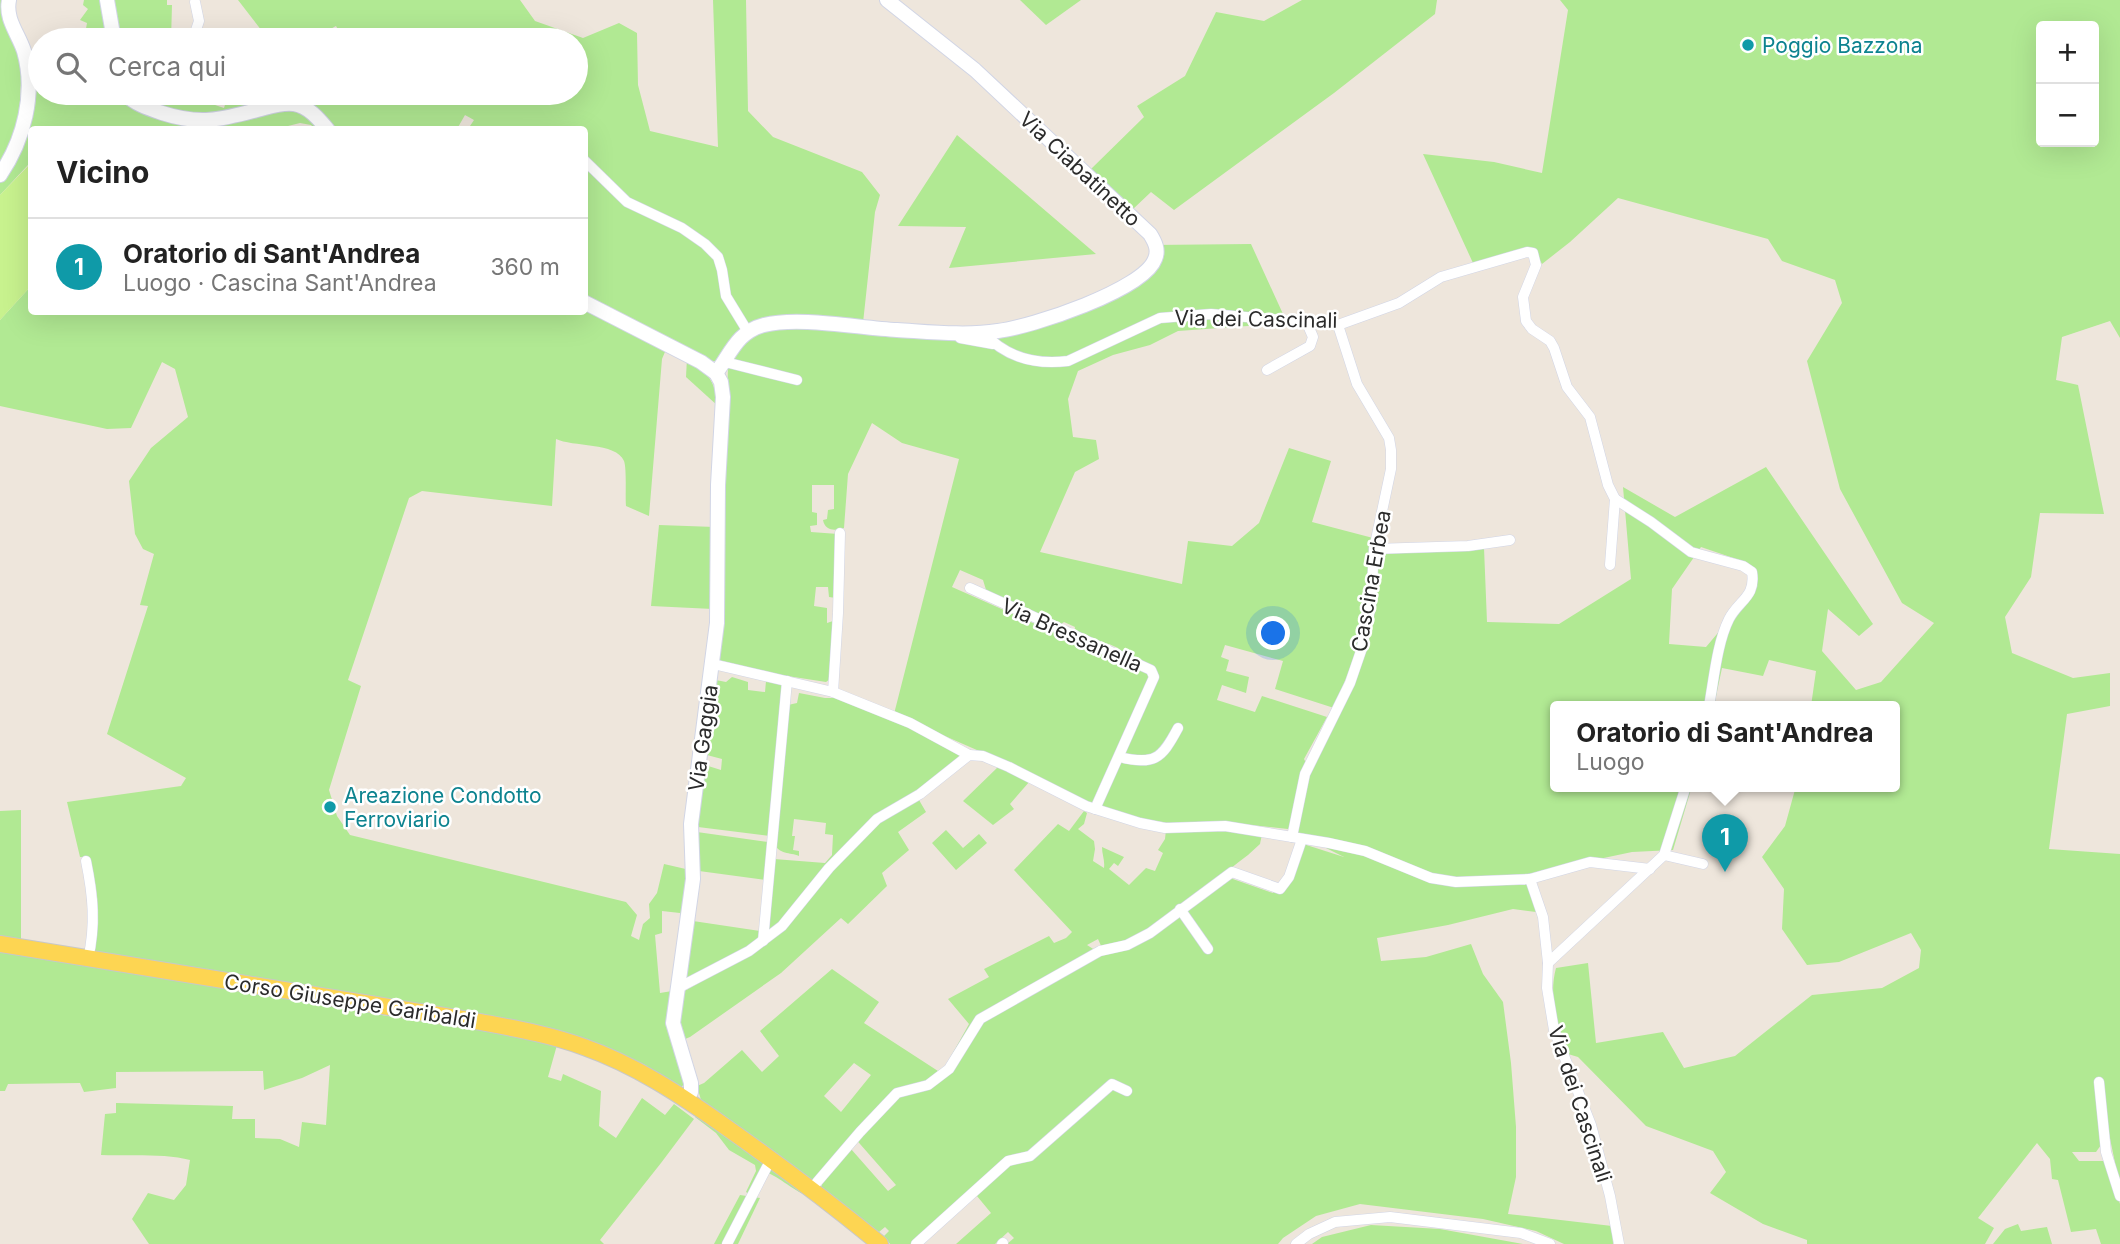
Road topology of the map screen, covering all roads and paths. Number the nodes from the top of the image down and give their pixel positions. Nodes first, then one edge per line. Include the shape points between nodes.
1 (9, 0) edge
2 (107, 0) edge
3 (887, 0) edge
4 (195, 2) dead end
5 (112, 28) edge
6 (197, 28) edge
7 (140, 105) edge
8 (275, 105) edge
9 (300, 105) edge
10 (324, 126) edge
11 (588, 164) edge
12 (0, 175) edge
13 (588, 304) edge
14 (1307, 323) junction
15 (1338, 325) junction
16 (748, 332) junction
17 (921, 332) junction
18 (983, 332) junction
19 (993, 344) junction
20 (720, 367) junction
21 (1267, 370) dead end
22 (797, 380) dead end
23 (1615, 499) junction
24 (840, 533) dead end
25 (1510, 540) dead end
26 (1374, 549) junction
27 (1609, 565) dead end
28 (970, 589) dead end
29 (713, 664) junction
30 (787, 681) junction
31 (833, 692) junction
32 (1710, 701) edge
33 (1178, 728) dead end
34 (970, 755) junction
35 (1119, 757) junction
36 (1684, 792) edge
37 (1095, 809) junction
38 (1297, 838) junction
39 (1664, 855) junction
40 (86, 861) dead end
41 (1703, 864) dead end
42 (1650, 869) junction
43 (1530, 879) junction
44 (1180, 909) junction
45 (763, 941) junction
46 (0, 944) edge
47 (1208, 949) dead end
48 (88, 959) junction
49 (1548, 963) junction
50 (678, 988) junction
51 (2099, 1082) dead end
52 (1129, 1095) dead end
53 (687, 1100) junction
54 (771, 1158) junction
55 (812, 1188) junction
56 (2120, 1196) edge
57 (727, 1244) edge
58 (880, 1244) edge
59 (916, 1244) edge
60 (1296, 1244) edge
61 (1550, 1244) edge
62 (1619, 1244) edge

1 - 12 street via 9,16 24,54 28,102 21,134
2 - 5 street
3 - 18 street, Via Ciabatinetto via 975,70 1156,242 1152,265 1124,286 1045,321
4 - 6 street
7 - 8 street via 203,122
9 - 10 street
11 - 16 street via 626,202 682,228 718,257 726,296
13 - 20 street
14 - 15 street, Via dei Cascinali
14 - 19 street, Via dei Cascinali via 1211,314 1160,318 1068,361 1051,363 1020,358
14 - 21 street via 1313,337 1310,346
15 - 23 street, Via dei Cascinali via 1399,303 1441,277 1533,253 1536,265 1523,297 1526,321 1550,341 1567,387 1590,417
15 - 26 street, Cascina Erbea via 1357,384 1385,429 1391,450
16 - 17 street, Via Ciabatinetto via 761,325 798,322
16 - 20 street via 733,345
17 - 18 street, Via Ciabatinetto
17 - 19 street, Via dei Cascinali
18 - 19 street, Via dei Cascinali
20 - 22 street
20 - 29 street, Via Gaggia via 718,622
23 - 27 street
23 - 32 street via 1691,552 1752,572 1752,590 1730,619
24 - 31 street
25 - 26 street
26 - 38 street, Cascina Erbea via 1371,605 1361,652 1305,774
28 - 35 street, Via Bressanella via 1151,670 1154,677
29 - 30 street
29 - 50 street, Via Gaggia via 691,824 693,879
30 - 31 street
30 - 45 street
31 - 34 street via 910,723
33 - 35 street via 1168,747 1154,759 1142,762
34 - 37 street via 1009,767
34 - 45 street via 877,819 782,926
35 - 37 street, Via Bressanella
36 - 39 street
37 - 38 street via 1165,828 1225,826
38 - 43 street via 1365,851 1431,878 1456,882
38 - 44 street, Cascina Erbea via 1289,877 1280,889 1231,872
39 - 41 street
39 - 42 street
40 - 48 street via 94,933
42 - 43 street via 1590,862
42 - 49 street
43 - 49 street, Via dei Cascinali via 1543,918
44 - 47 street
44 - 55 street via 1150,933 1127,945 1100,951 980,1019 949,1069 928,1085 897,1093
45 - 50 street
46 - 48 main road, Corso Giuseppe Garibaldi
48 - 53 main road, Corso Giuseppe Garibaldi via 553,1037 634,1068
49 - 62 street, Via dei Cascinali via 1554,1030 1591,1125
50 - 53 street, Via Gaggia via 673,1023 691,1083
51 - 56 street via 2106,1152
52 - 59 street via 1112,1084 1030,1156 1008,1161
53 - 54 main road, Corso Giuseppe Garibaldi
54 - 55 main road, Corso Giuseppe Garibaldi
54 - 57 street
55 - 58 main road, Corso Giuseppe Garibaldi
60 - 61 street via 1335,1222 1390,1217 1521,1233

